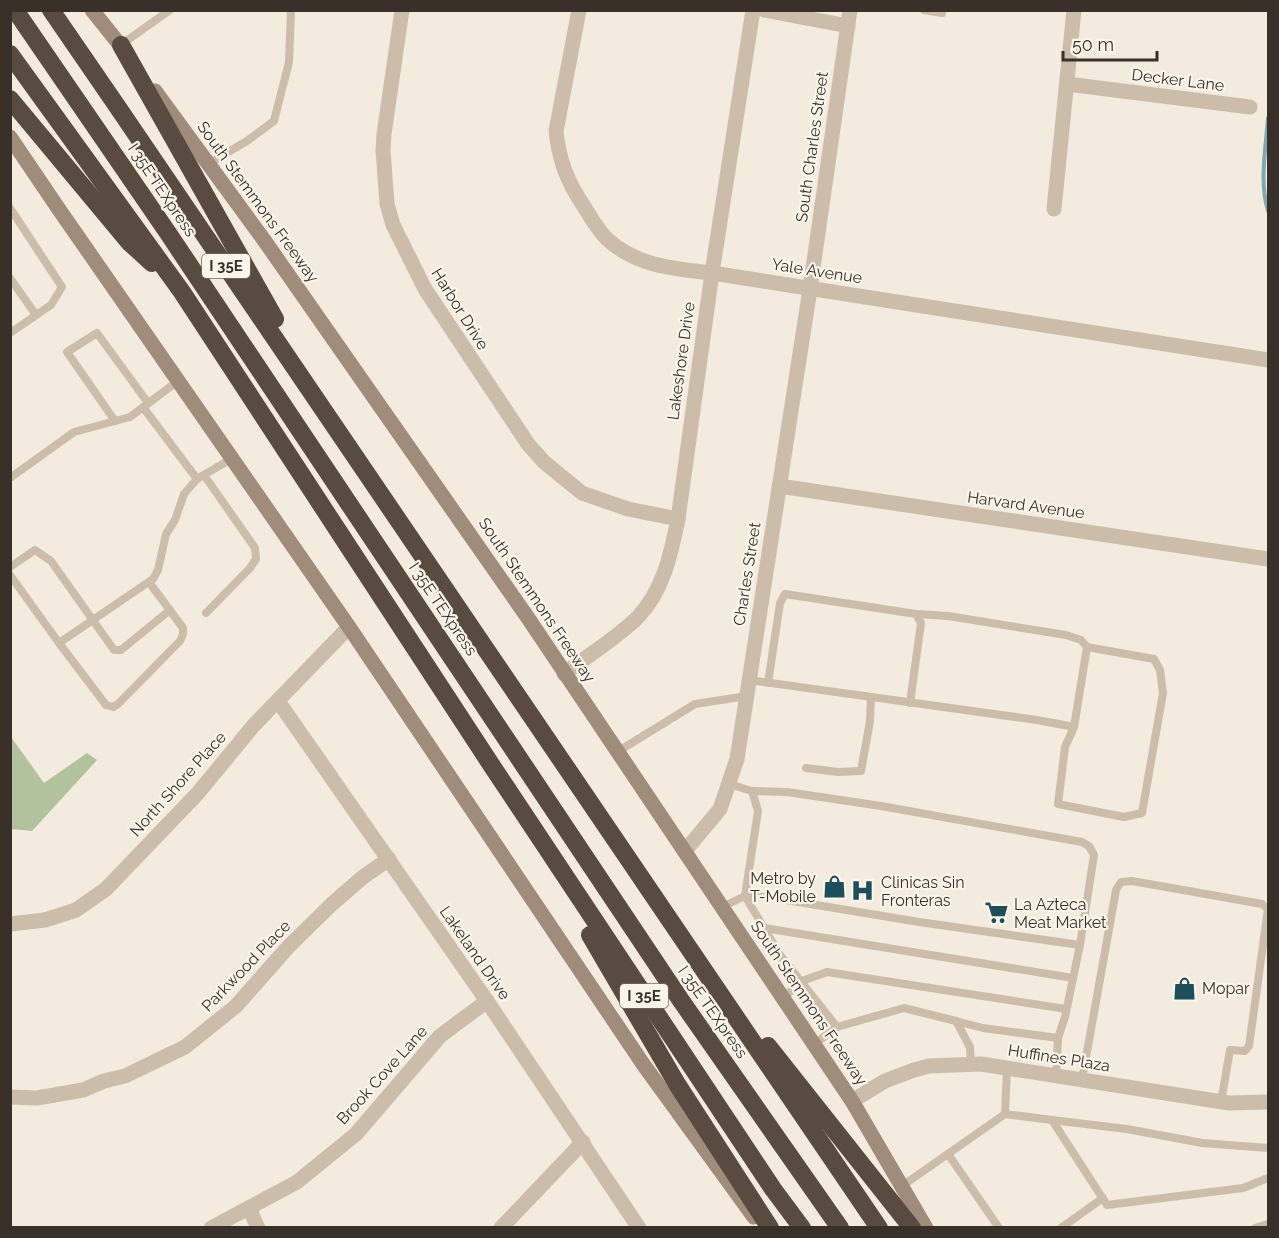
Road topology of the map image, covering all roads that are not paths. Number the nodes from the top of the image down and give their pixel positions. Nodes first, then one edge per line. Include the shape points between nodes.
1 (15, 10) edge
2 (51, 10) edge
3 (92, 10) edge
4 (170, 10) edge
5 (291, 10) edge
6 (402, 10) edge
7 (579, 10) edge
8 (753, 10) edge
9 (764, 10) edge
10 (850, 10) edge
11 (924, 10) edge
12 (1074, 10) edge
13 (942, 13) dead end
14 (848, 26) junction
15 (120, 45) junction
16 (10, 54) edge
17 (1067, 84) junction
18 (10, 99) edge
19 (1250, 107) dead end
20 (13, 147) edge
21 (208, 164) junction
22 (10, 208) edge
23 (1054, 209) dead end
24 (712, 273) junction
25 (10, 278) edge
26 (810, 288) junction
27 (183, 292) junction
28 (36, 315) junction
29 (10, 333) edge
30 (1269, 360) edge
31 (178, 381) junction
32 (145, 405) junction
33 (115, 421) junction
34 (231, 459) junction
35 (10, 466) edge
36 (13, 476) edge
37 (201, 477) junction
38 (778, 486) junction
39 (678, 519) junction
40 (399, 523) junction
41 (1269, 560) edge
42 (10, 567) edge
43 (10, 575) edge
44 (148, 582) junction
45 (170, 610) junction
46 (206, 613) dead end
47 (916, 614) junction
48 (92, 620) junction
49 (349, 627) junction
50 (59, 643) junction
51 (1086, 647) junction
52 (564, 674) junction
53 (749, 680) junction
54 (768, 683) junction
55 (747, 696) junction
56 (871, 697) junction
57 (278, 701) junction
58 (910, 703) junction
59 (1074, 727) junction
60 (617, 752) junction
61 (490, 763) junction
62 (807, 768) dead end
63 (729, 784) junction
64 (752, 791) junction
65 (685, 851) junction
66 (389, 859) junction
67 (745, 896) junction
68 (722, 907) junction
69 (669, 920) junction
70 (10, 924) edge
71 (764, 927) junction
72 (1080, 945) junction
73 (1073, 978) junction
74 (802, 981) junction
75 (783, 998) junction
76 (487, 1001) junction
77 (1066, 1009) junction
78 (956, 1021) junction
79 (837, 1027) junction
80 (1058, 1038) junction
81 (813, 1045) junction
82 (971, 1065) junction
83 (1007, 1068) junction
84 (1056, 1076) junction
85 (1082, 1080) junction
86 (10, 1097) edge
87 (852, 1101) junction
88 (1221, 1102) junction
89 (1269, 1102) edge
90 (1005, 1114) junction
91 (1052, 1120) junction
92 (583, 1142) junction
93 (1269, 1148) edge
94 (948, 1154) junction
95 (1269, 1178) edge
96 (902, 1186) junction
97 (1102, 1198) junction
98 (249, 1208) junction
99 (1269, 1224) edge
100 (211, 1227) edge
101 (258, 1227) edge
102 (501, 1227) edge
103 (639, 1227) edge
104 (761, 1227) edge
105 (770, 1227) edge
106 (801, 1227) edge
107 (838, 1227) edge
108 (879, 1227) edge
109 (912, 1227) edge
110 (926, 1227) edge
111 (999, 1227) edge
112 (1061, 1227) edge
113 (1255, 1227) edge

1 - 107 highway, I 35E TEXpress via 682,1002
2 - 40 highway, I 35E
3 - 15 main road, South Stemmons Freeway
4 - 15 lane
5 - 21 lane via 289,62 274,121
6 - 39 street, Harbor Drive via 384,134 387,204 425,290 528,444 561,477 582,493 628,509
7 - 24 street, Yale Avenue via 556,131 568,182 597,227 624,250 666,268
8 - 24 street, Lakeshore Drive
9 - 14 street
10 - 14 street, South Charles Street
11 - 13 lane
12 - 17 street
14 - 26 street, South Charles Street
15 - 21 main road, South Stemmons Freeway
15 - 40 highway via 254,284
16 - 27 highway, I 35E
17 - 19 street, Decker Lane
17 - 23 street
18 - 27 highway via 129,242
20 - 31 main road
21 - 52 main road, South Stemmons Freeway
22 - 28 lane via 62,287 51,305
24 - 26 street, Yale Avenue
24 - 39 street, Lakeshore Drive
25 - 28 lane
26 - 30 street, Yale Avenue
26 - 38 street, Charles Street
27 - 61 highway, I 35E
28 - 29 lane
31 - 32 lane
31 - 34 main road
32 - 33 lane via 130,417
32 - 33 lane via 97,333 67,352
32 - 37 lane
33 - 36 lane via 74,432
34 - 37 lane
34 - 49 main road
35 - 36 lane
37 - 44 lane via 184,494 166,534 158,570
37 - 46 lane via 255,548 256,559
38 - 41 street, Harvard Avenue
38 - 53 street, Charles Street
39 - 52 street, Lakeshore Drive via 664,575 651,600 637,617
40 - 69 highway, I 35E
42 - 48 lane via 35,550 51,561
43 - 50 lane
44 - 45 lane
44 - 48 lane
45 - 48 lane via 121,650 114,650
45 - 50 lane via 183,628 180,641 112,707 106,705
47 - 51 lane via 1066,635 1081,640
47 - 54 lane via 785,594 780,603
47 - 58 lane via 921,622
48 - 50 lane
49 - 57 street, North Shore Place
49 - 104 main road via 643,1064
51 - 59 lane
51 - 59 lane via 1154,658 1160,670 1163,693 1142,813 1124,817 1058,804 1065,747
52 - 60 main road, South Stemmons Freeway
53 - 54 lane
53 - 55 street, Charles Street
54 - 56 lane
55 - 60 lane via 695,704
55 - 63 street, Charles Street
56 - 58 lane
56 - 62 lane via 861,771
57 - 66 street, Lakeland Drive
57 - 70 street, North Shore Place via 198,793 106,889 76,910 45,920
58 - 59 lane
60 - 65 main road, South Stemmons Freeway
61 - 105 highway via 677,1083
61 - 106 highway, I 35E
63 - 64 lane
63 - 65 street, Charles Street via 720,810
64 - 67 lane via 758,811
64 - 72 lane via 787,792 881,806 1082,842 1094,855
65 - 68 main road, South Stemmons Freeway
66 - 76 street, Lakeland Drive
66 - 86 street, Parkwood Place via 332,904 236,1006 185,1047 125,1076 83,1090 37,1098
67 - 68 lane
67 - 71 lane
67 - 72 lane
68 - 75 main road, South Stemmons Freeway
69 - 108 highway, I 35E
69 - 109 highway
71 - 73 lane
71 - 74 lane via 780,955
72 - 73 lane
73 - 77 lane
74 - 75 lane
74 - 77 lane via 827,972
74 - 79 lane
75 - 81 main road, South Stemmons Freeway
76 - 92 street, Lakeland Drive
76 - 98 street, Brook Cove Lane via 440,1036 356,1134 297,1182
77 - 80 lane
78 - 79 lane via 904,1008
78 - 80 lane
78 - 82 lane via 969,1047
79 - 81 lane
80 - 84 lane
81 - 87 main road, South Stemmons Freeway
82 - 83 street, Huffines Plaza
82 - 87 street, Huffines Plaza via 929,1066 885,1081
83 - 84 street, Huffines Plaza
83 - 90 lane
84 - 85 street, Huffines Plaza
85 - 88 street, Huffines Plaza
85 - 88 lane via 1116,890 1121,882 1132,880 1262,904 1268,909 1249,1046 1245,1051 1230,1050
87 - 96 main road, South Stemmons Freeway
88 - 89 street, Huffines Plaza
90 - 91 lane
90 - 94 lane
91 - 93 lane via 1202,1143
91 - 97 lane
92 - 102 street
92 - 103 street, Lakeland Drive
94 - 96 lane
94 - 111 lane
95 - 97 lane via 1243,1188 1107,1205
96 - 110 main road, South Stemmons Freeway
97 - 112 lane
98 - 100 street, Brook Cove Lane
98 - 101 street
99 - 113 lane

